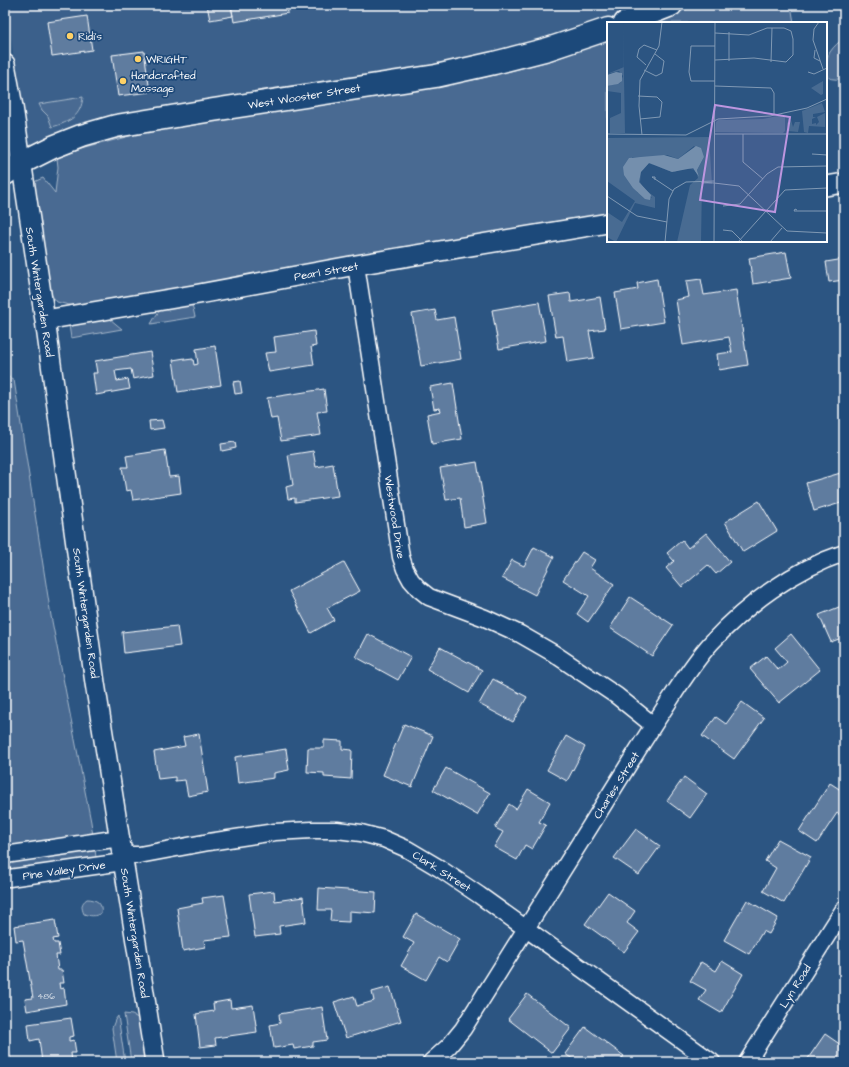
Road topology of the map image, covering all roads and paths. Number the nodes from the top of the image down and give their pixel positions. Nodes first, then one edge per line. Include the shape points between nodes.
1 (670, 5) edge
2 (628, 22) edge
3 (607, 29) edge
4 (5, 64) edge
5 (13, 169) edge
6 (844, 183) edge
7 (827, 186) edge
8 (607, 222) edge
9 (356, 265) junction
10 (44, 320) junction
11 (844, 553) edge
12 (654, 725) junction
13 (122, 852) junction
14 (5, 855) edge
15 (5, 877) edge
16 (844, 909) edge
17 (526, 929) junction
18 (155, 1062) edge
19 (431, 1062) edge
20 (712, 1062) edge
21 (747, 1062) edge

1 - 2 main road
3 - 5 main road, West Wooster Street via 532,53 436,76 116,126 53,147
4 - 5 street, South Wintergarden Road via 13,107
5 - 10 street, South Wintergarden Road
6 - 7 street
8 - 9 street, Pearl Street
9 - 10 street, Pearl Street
9 - 12 street, Westwood Drive via 401,557 411,580 429,597 485,618 553,653 617,696
10 - 13 street, South Wintergarden Road via 95,683
11 - 12 street, Charles Street via 797,574 737,617 711,643 688,672
12 - 17 street, Charles Street
13 - 14 street
13 - 15 street, Pine Valley Drive
13 - 17 street, Clark Street via 138,854 275,832 337,830 361,833 384,839 439,868
13 - 18 street, South Wintergarden Road
16 - 21 street, Lyn Road
17 - 19 street, Charles Street via 463,1029
17 - 20 street, Clark Street

